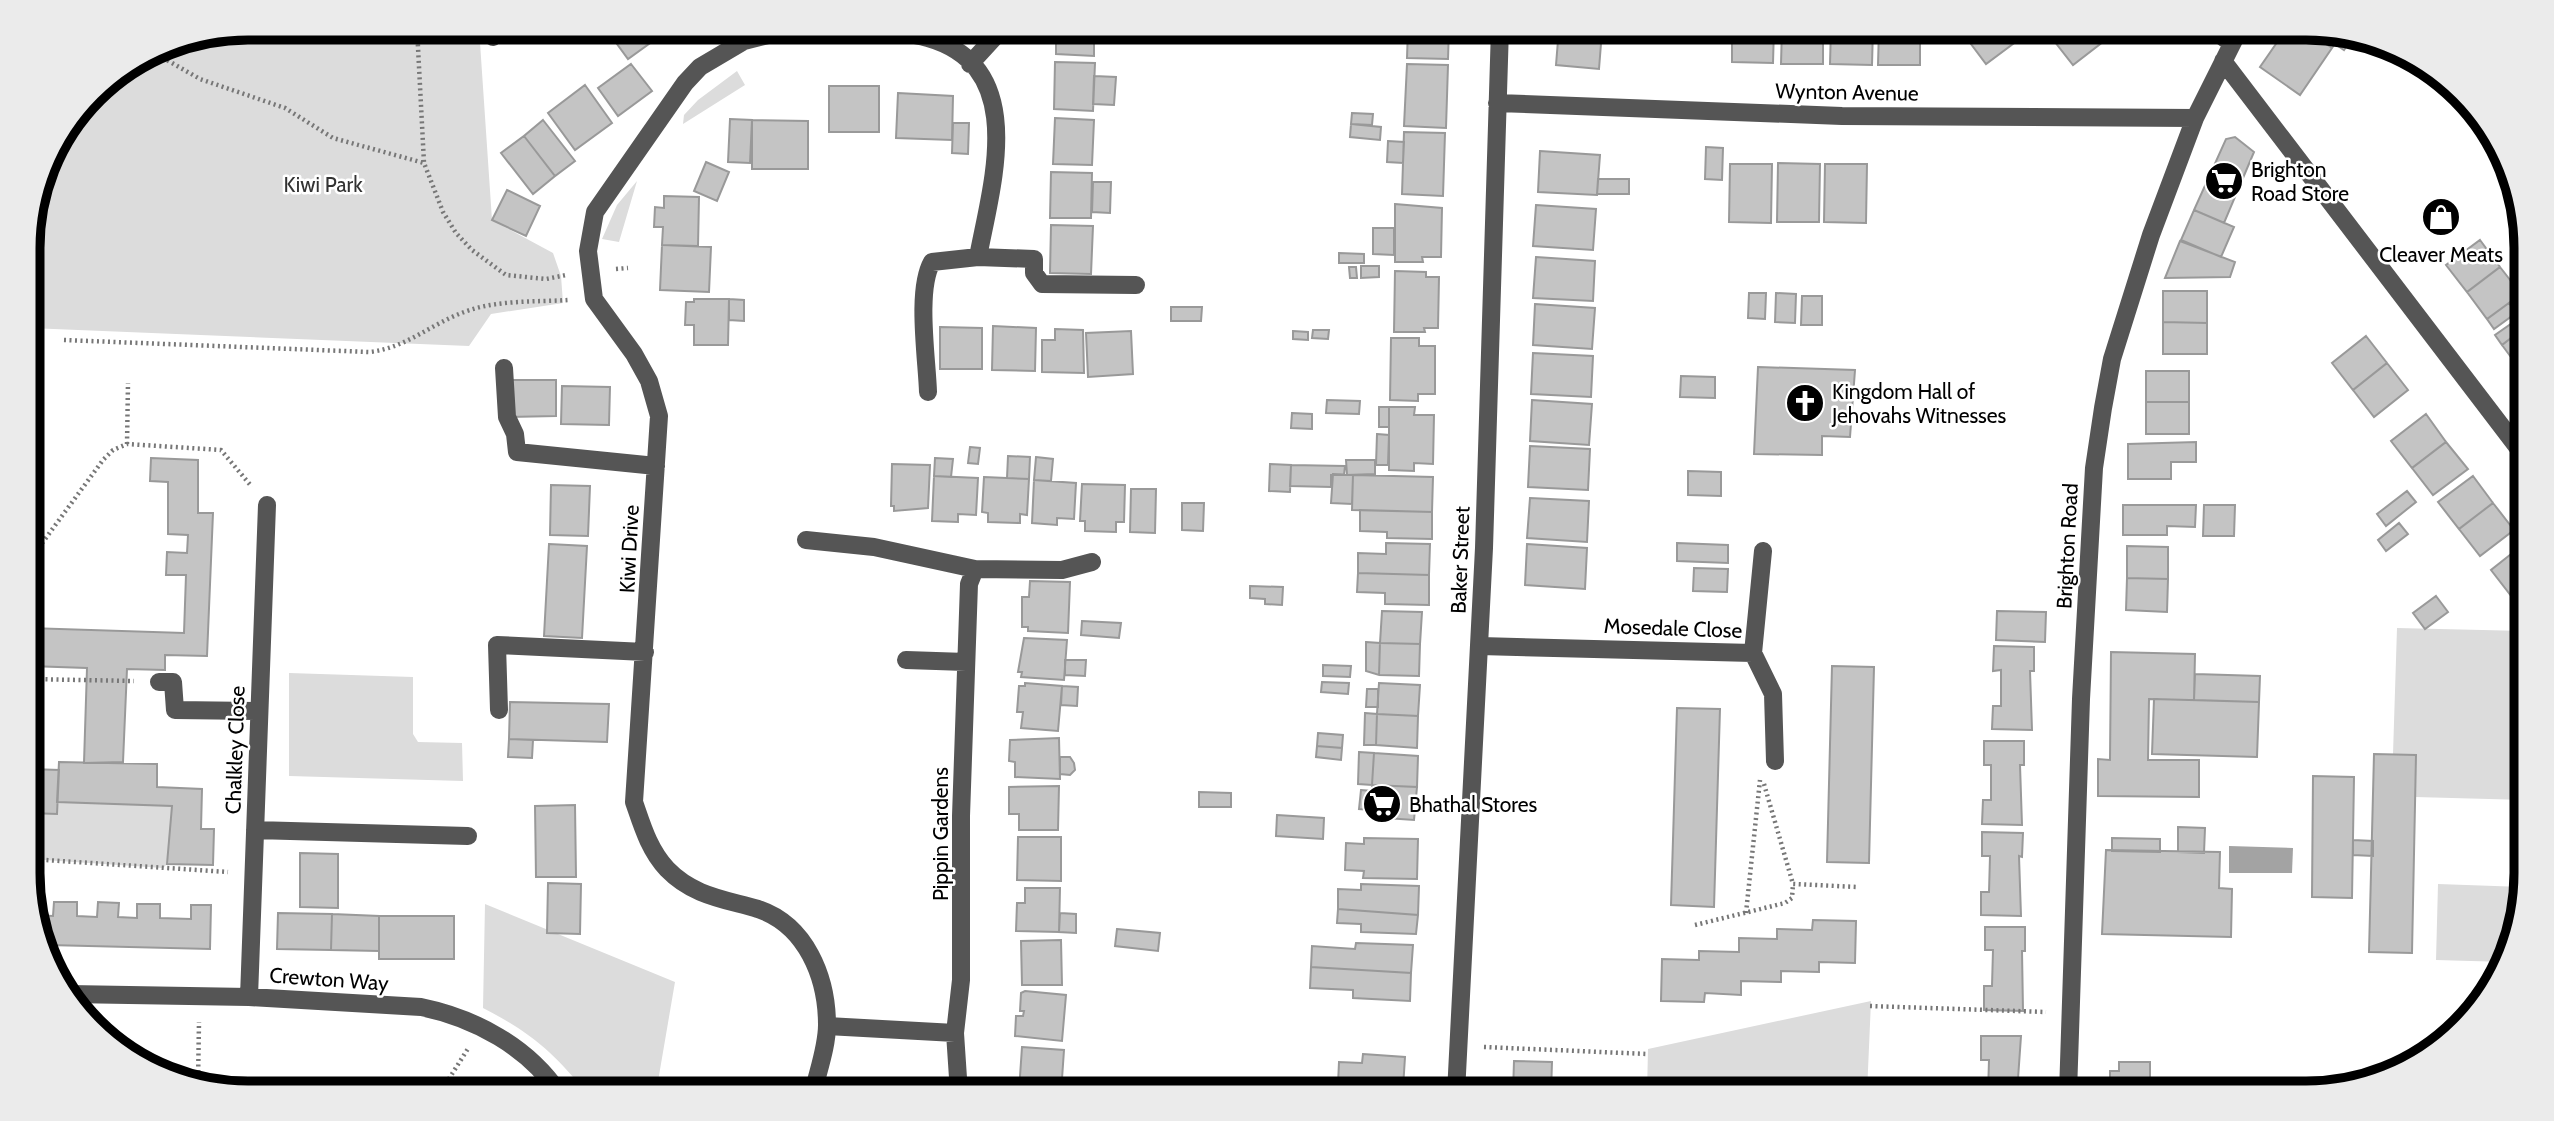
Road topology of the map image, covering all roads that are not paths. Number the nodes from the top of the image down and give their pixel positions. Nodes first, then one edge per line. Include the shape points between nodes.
1 (747, 40) edge
2 (933, 40) edge
3 (992, 40) edge
4 (1500, 40) edge
5 (2233, 40) edge
6 (2223, 61) junction
7 (970, 64) junction
8 (1497, 103) junction
9 (2195, 118) junction
10 (978, 257) junction
11 (1136, 285) dead end
12 (504, 368) dead end
13 (928, 392) dead end
14 (2514, 443) edge
15 (656, 466) junction
16 (267, 505) road end
17 (806, 540) dead end
18 (1763, 551) dead end
19 (1092, 562) dead end
20 (972, 576) junction
21 (1480, 646) junction
22 (645, 652) junction
23 (1754, 653) junction
24 (906, 660) dead end
25 (966, 662) junction
26 (159, 682) road end
27 (499, 710) dead end
28 (259, 711) junction
29 (1775, 761) dead end
30 (255, 830) junction
31 (468, 836) dead end
32 (249, 997) junction
33 (84, 1000) edge
34 (827, 1026) junction
35 (955, 1032) junction
36 (1457, 1080) edge
37 (2068, 1080) edge
38 (549, 1081) edge
39 (816, 1081) edge
40 (958, 1081) edge

1 - 15 street, Kiwi Drive via 719,53 685,83 595,212 588,245 594,299 649,381 659,416
2 - 7 street
3 - 7 street
4 - 8 street, Baker Street
5 - 6 street, Brighton Road
6 - 9 street, Brighton Road
6 - 14 street
7 - 10 street via 991,97 998,143
8 - 9 street, Wynton Avenue via 1842,116
8 - 21 street, Baker Street
9 - 37 street, Brighton Road via 2151,235 2112,359 2096,456 2081,699
10 - 11 street via 1034,259 1034,273 1042,284
10 - 13 street via 932,262 928,269
12 - 15 street via 507,417 517,452
15 - 22 street, Kiwi Drive
16 - 28 street, Chalkley Close
17 - 20 street via 874,547
18 - 23 street
19 - 20 street via 1062,570
20 - 25 street, Pippin Gardens
21 - 23 street, Mosedale Close
21 - 36 street, Baker Street
22 - 27 street via 497,645
22 - 34 street, Kiwi Drive via 634,802 652,848 667,869 708,898 758,909 800,935 817,971
23 - 29 street, Mosedale Close via 1773,694
24 - 25 street
25 - 35 street, Pippin Gardens via 961,980
26 - 28 street via 173,682 175,710
28 - 30 street, Chalkley Close
30 - 31 street
30 - 32 street, Chalkley Close
32 - 33 street, Crewton Way
32 - 38 street, Crewton Way via 445,1012 487,1030 530,1059
34 - 35 street
34 - 39 street, Kiwi Drive
35 - 40 street, Pippin Gardens

